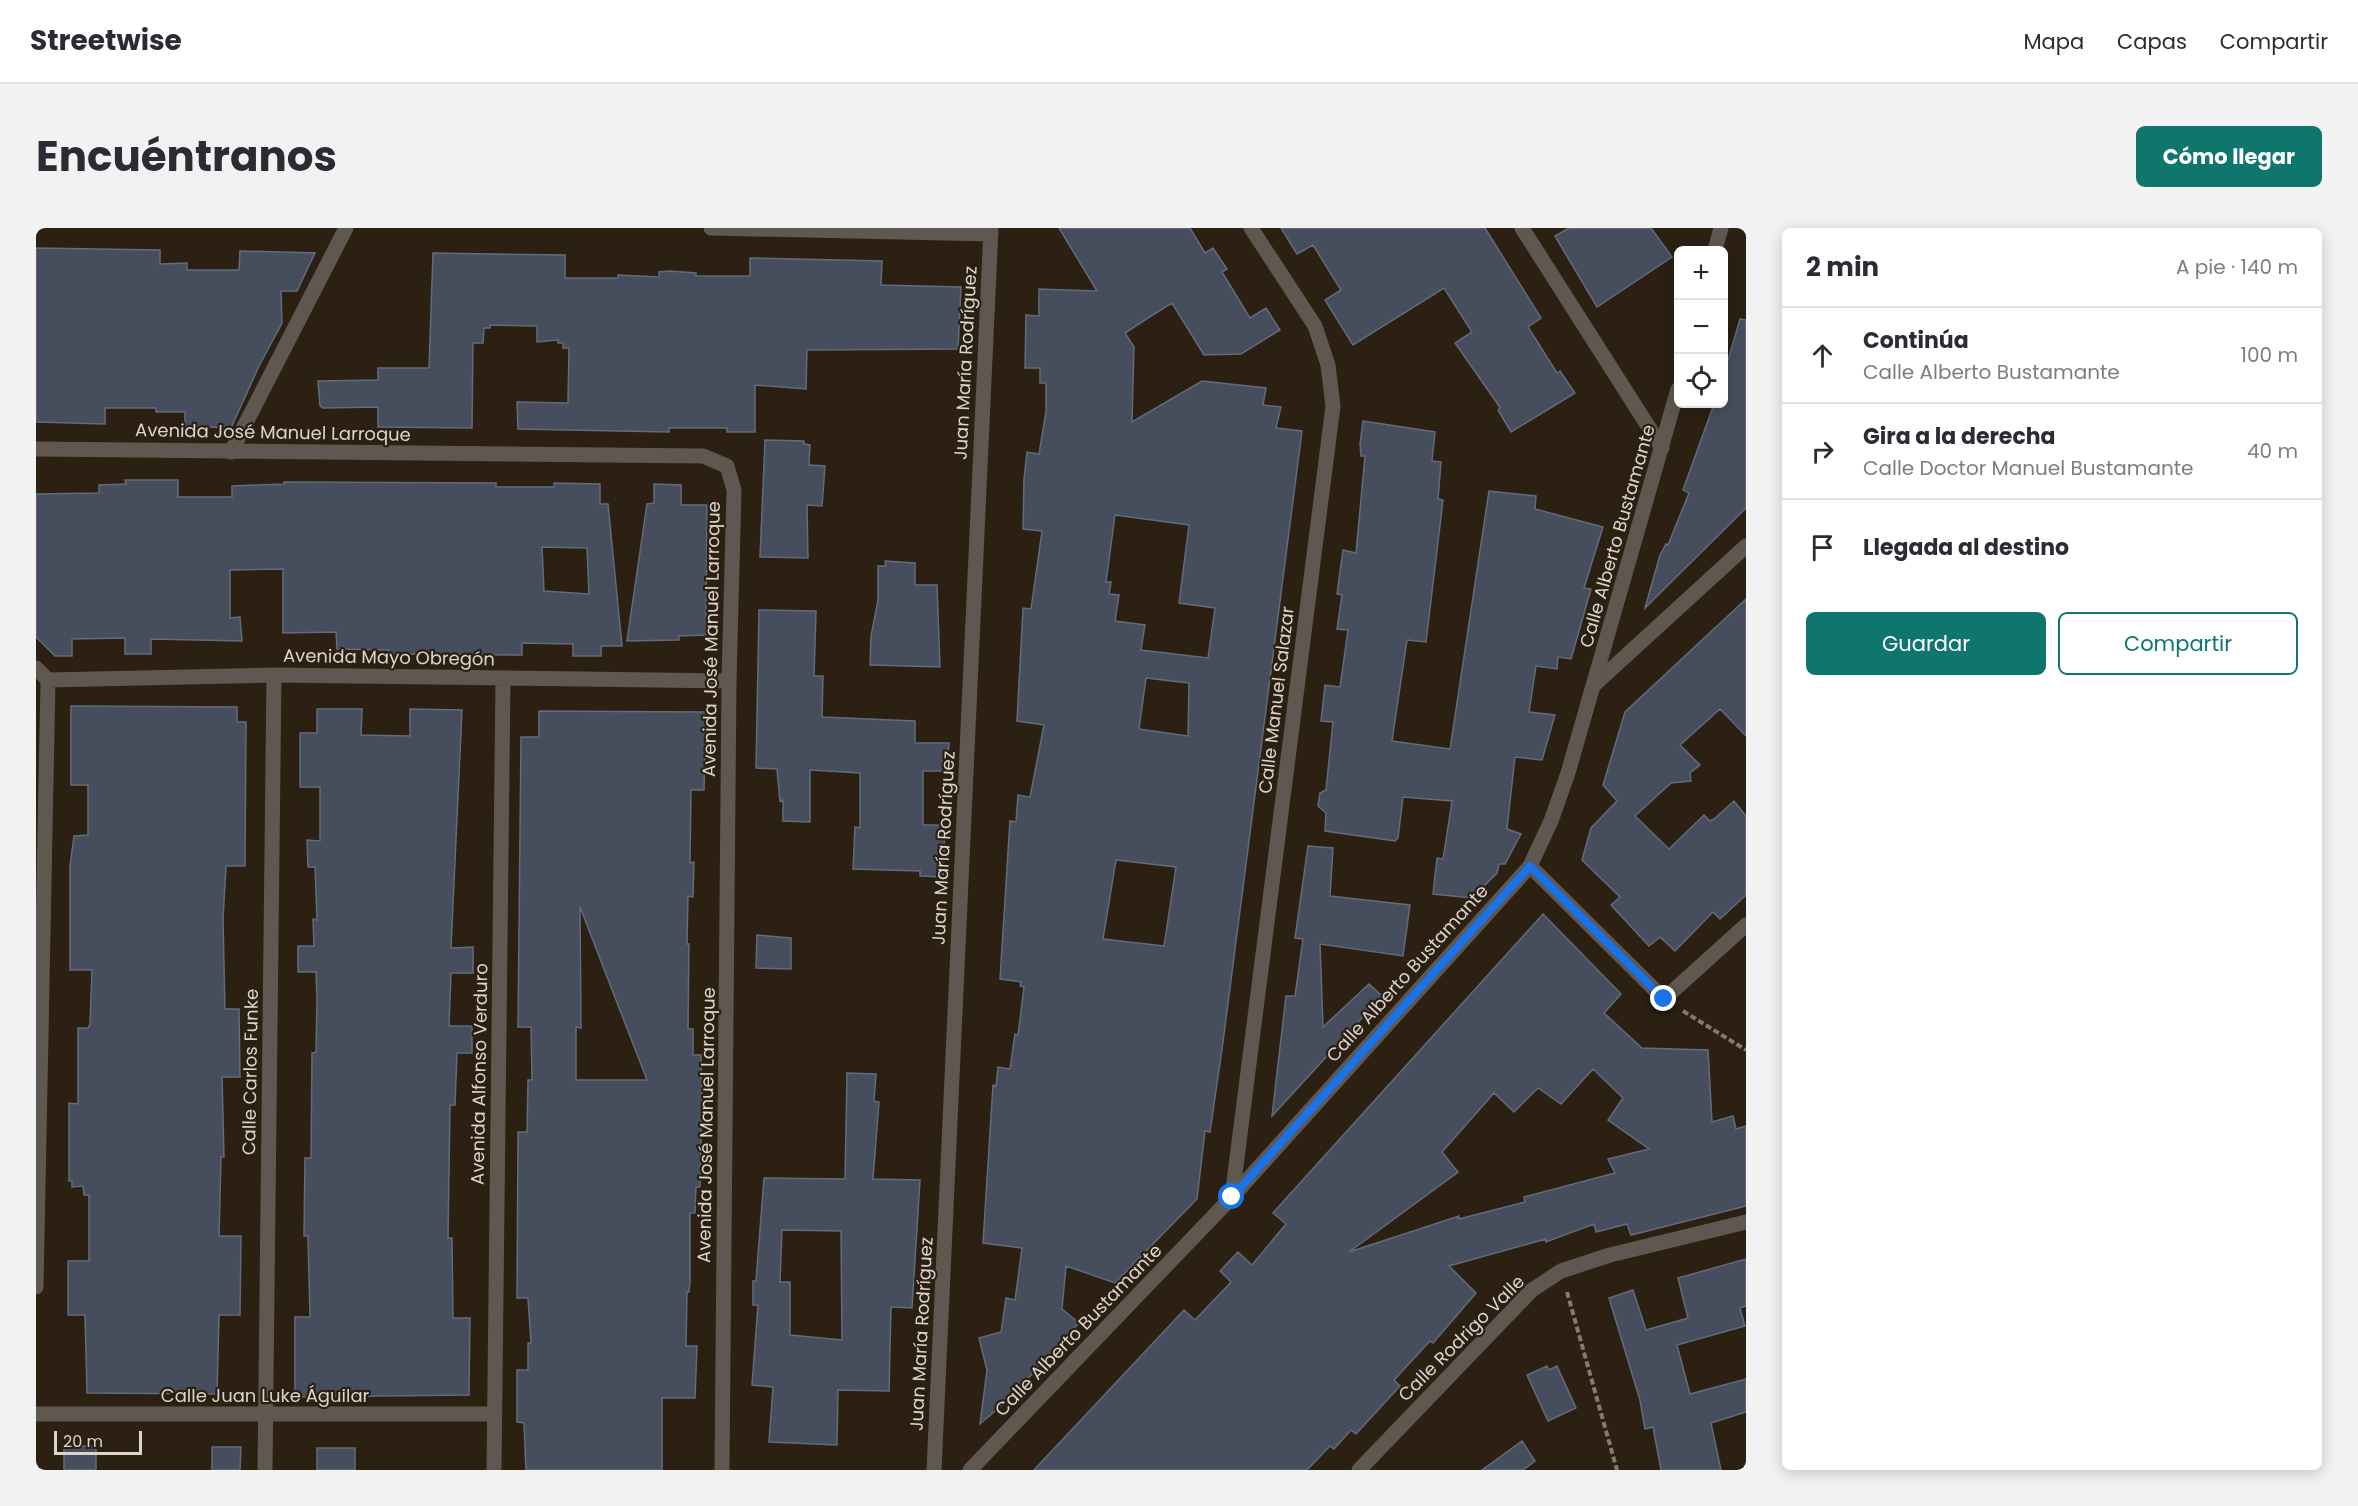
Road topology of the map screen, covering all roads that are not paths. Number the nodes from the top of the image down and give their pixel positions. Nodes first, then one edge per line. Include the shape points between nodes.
1 (346, 228) edge
2 (711, 228) edge
3 (1251, 228) edge
4 (1522, 228) edge
5 (1721, 228) edge
6 (991, 231) edge
7 (1716, 246) edge
8 (1674, 404) edge
9 (1662, 448) junction
10 (36, 449) edge
11 (231, 452) junction
12 (1746, 546) edge
13 (36, 668) edge
14 (274, 675) junction
15 (502, 678) junction
16 (48, 680) junction
17 (729, 681) junction
18 (1594, 685) junction
19 (1530, 866) junction
20 (1746, 925) edge
21 (37, 1053) edge
22 (1232, 1197) junction
23 (1746, 1222) edge
24 (36, 1287) edge
25 (36, 1414) edge
26 (495, 1414) junction
27 (265, 1415) junction
28 (265, 1470) edge
29 (494, 1470) edge
30 (722, 1470) edge
31 (934, 1470) edge
32 (970, 1470) edge
33 (1359, 1470) edge

1 - 11 street
2 - 6 street
3 - 22 street, Calle Manuel Salazar via 1315,326 1328,364 1333,406
4 - 9 street
5 - 7 street
6 - 31 street, Juan María Rodríguez
8 - 9 street, Calle Alberto Bustamante
9 - 18 street, Calle Alberto Bustamante
10 - 11 street, Avenida José Manuel Larroque
11 - 17 street, Avenida José Manuel Larroque via 703,456 727,466 734,490
12 - 18 street
13 - 16 street
14 - 15 street, Avenida Mayo Obregón
14 - 16 street, Avenida Mayo Obregón
14 - 27 street, Calle Carlos Funke
15 - 17 street, Avenida Mayo Obregón
15 - 26 street, Avenida Alfonso Verduro
16 - 21 street
17 - 30 street, Avenida José Manuel Larroque
18 - 19 street, Calle Alberto Bustamante via 1561,792
19 - 20 street via 1664,999
19 - 22 street, Calle Alberto Bustamante
21 - 24 street
22 - 32 street, Calle Alberto Bustamante
23 - 33 street, Calle Rodrigo Valle via 1561,1270 1532,1290
25 - 27 street, Calle Juan Luke Águilar
26 - 27 street, Calle Juan Luke Águilar
26 - 29 street, Avenida Alfonso Verduro
27 - 28 street, Calle Carlos Funke

